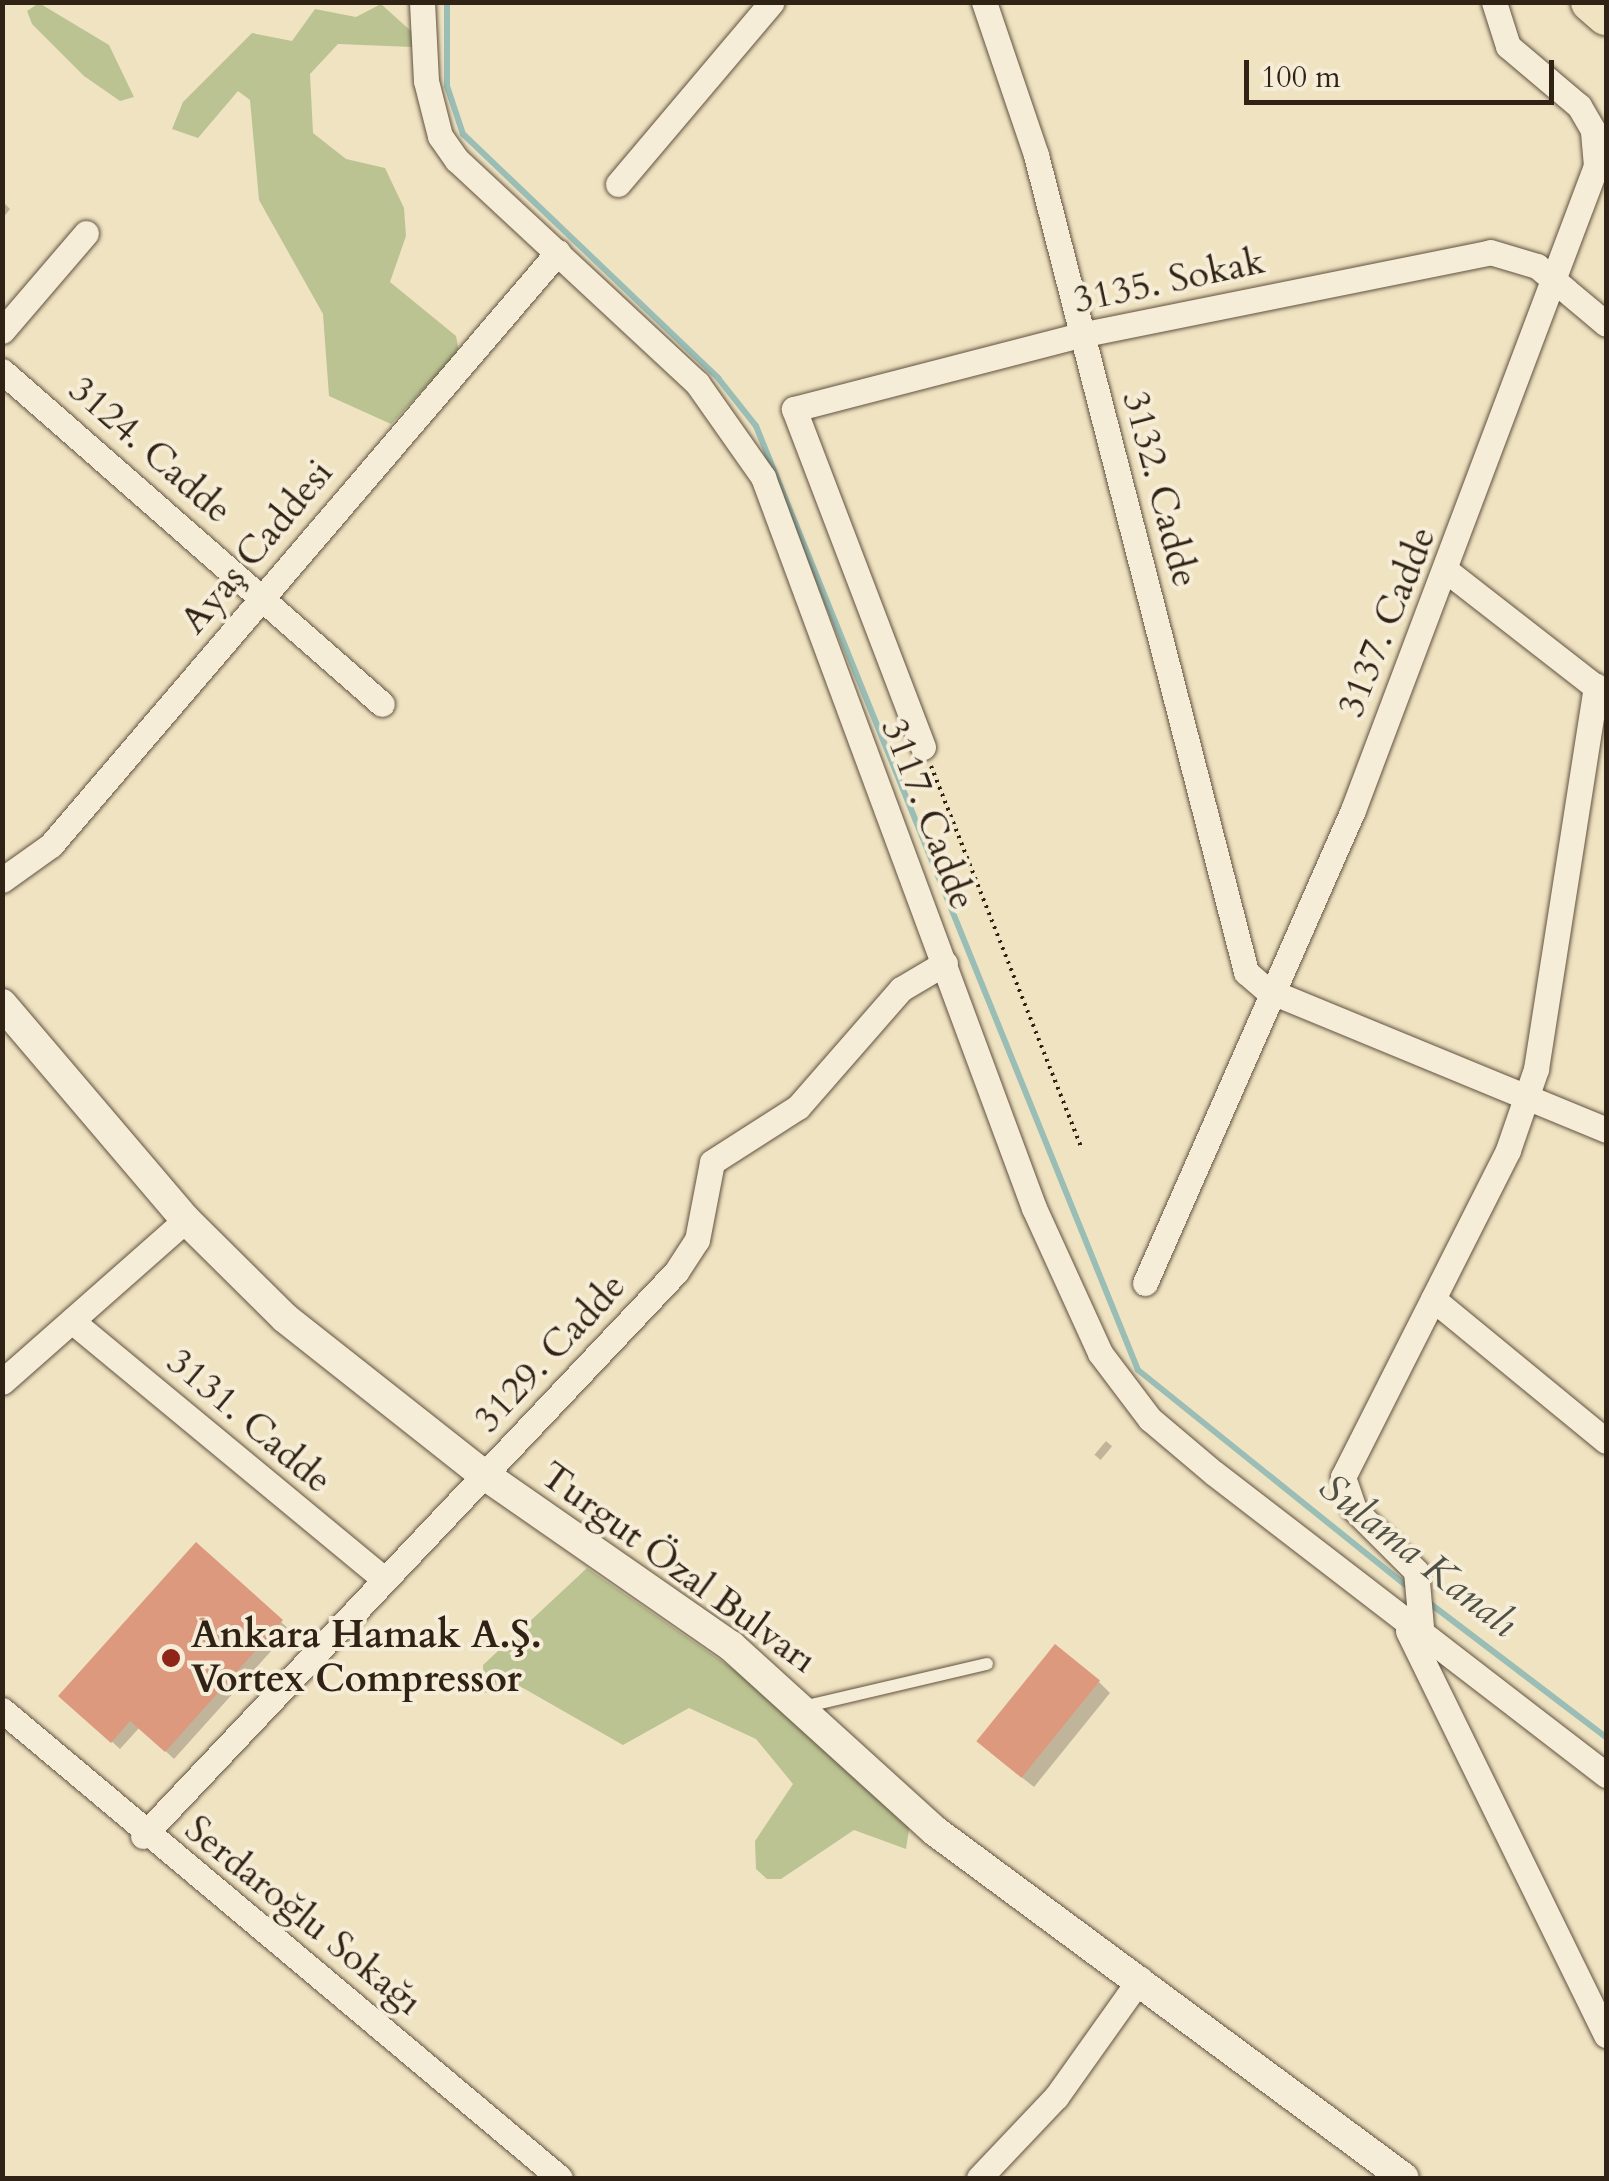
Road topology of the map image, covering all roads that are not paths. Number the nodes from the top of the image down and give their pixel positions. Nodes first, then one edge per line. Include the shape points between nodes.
1 (422, 2) edge
2 (772, 2) edge
3 (984, 2) edge
4 (1494, 2) edge
5 (1591, 2) edge
6 (1606, 15) edge
7 (618, 184) dead end
8 (86, 233) dead end
9 (558, 252) junction
10 (1556, 281) junction
11 (1606, 324) edge
12 (2, 331) edge
13 (1080, 336) junction
14 (2, 371) edge
15 (1447, 571) junction
16 (264, 601) junction
17 (1601, 690) edge
18 (382, 704) dead end
19 (923, 748) road end
20 (2, 880) edge
21 (945, 964) junction
22 (1266, 990) junction
23 (2, 1004) edge
24 (1525, 1097) junction
25 (1606, 1130) edge
26 (186, 1220) junction
27 (1145, 1283) dead end
28 (1432, 1298) junction
29 (72, 1321) junction
30 (2, 1382) edge
31 (1606, 1441) edge
32 (479, 1471) junction
33 (380, 1576) junction
34 (1415, 1635) junction
35 (987, 1664) dead end
36 (800, 1707) junction
37 (2, 1710) edge
38 (1606, 1775) edge
39 (143, 1836) junction
40 (1140, 1978) junction
41 (1606, 2035) edge
42 (560, 2178) edge
43 (979, 2178) edge
44 (1404, 2178) edge

1 - 9 street, 3117. Cadde via 440,136
2 - 7 street
3 - 13 street, 3132. Cadde
4 - 10 street, 3137. Cadde via 1508,46 1594,130 1596,166
5 - 6 highway
8 - 12 street
9 - 16 street, Ayaş Caddesi via 534,291 390,440
9 - 21 street, 3117. Cadde via 715,402 763,477
10 - 11 street, 3135. Sokak
10 - 13 street, 3135. Sokak via 1490,252
10 - 15 street, 3137. Cadde
13 - 19 street, 3135. Sokak via 794,409
13 - 22 street, 3132. Cadde via 1246,972
14 - 16 street, 3124. Cadde
15 - 17 street
15 - 22 street, 3137. Cadde via 1353,810
16 - 18 street, 3124. Cadde
16 - 20 street, Ayaş Caddesi via 51,845
17 - 24 street
21 - 32 street, 3129. Cadde via 901,989 798,1107 712,1162 697,1240 676,1272 532,1434
21 - 34 street, 3117. Cadde via 1034,1208 1100,1353 1150,1419
22 - 24 street
22 - 27 street, 3137. Cadde
23 - 26 street, Turgut Özal Bulvarı
24 - 25 street
24 - 28 street
26 - 29 street
26 - 32 street, Turgut Özal Bulvarı via 286,1318
28 - 31 street
28 - 34 street via 1342,1491 1416,1571
29 - 30 street
29 - 33 street, 3131. Cadde
32 - 33 street, 3129. Cadde
32 - 36 street, Turgut Özal Bulvarı via 731,1646
33 - 39 street, 3129. Cadde
34 - 38 street via 1467,1661
34 - 41 street
35 - 36 lane
36 - 40 street, Turgut Özal Bulvarı via 935,1832
37 - 39 street, Serdaroğlu Sokağı
39 - 42 street, Serdaroğlu Sokağı
40 - 43 street via 1056,2097
40 - 44 street, Turgut Özal Bulvarı

